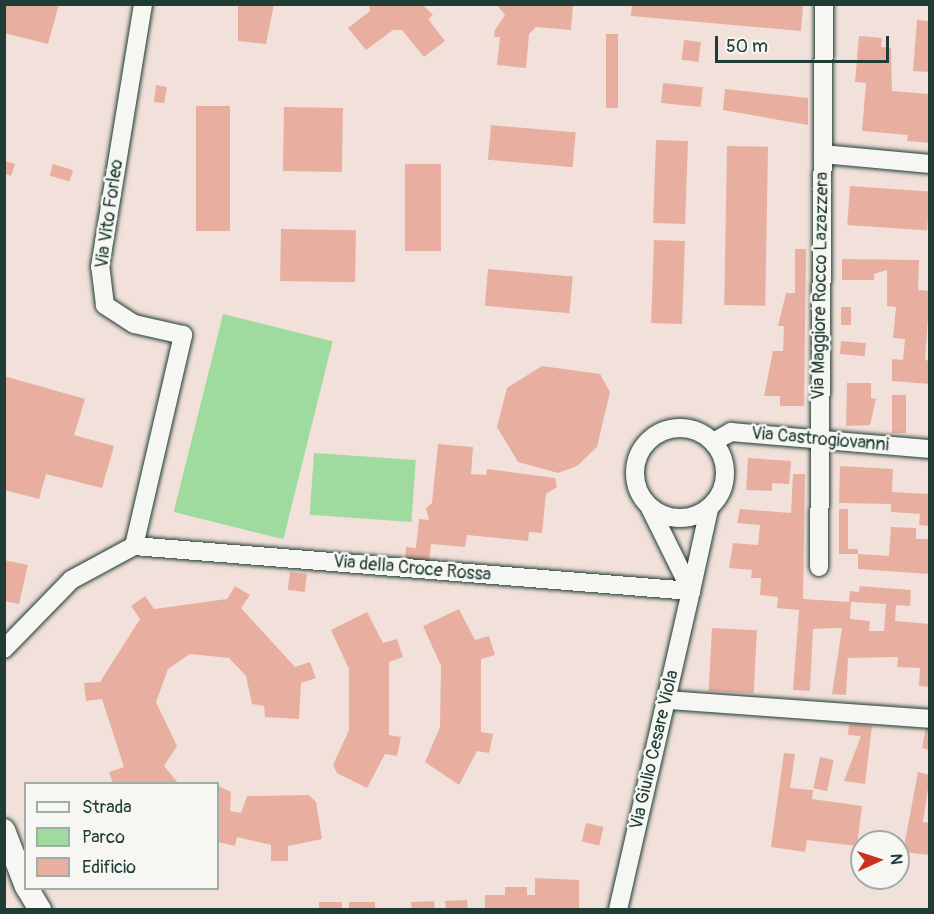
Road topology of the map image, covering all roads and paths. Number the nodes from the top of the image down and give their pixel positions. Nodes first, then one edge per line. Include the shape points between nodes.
1 (143, 4) edge
2 (824, 4) edge
3 (823, 154) junction
4 (930, 164) edge
5 (820, 440) junction
6 (713, 442) junction
7 (930, 449) edge
8 (650, 508) junction
9 (709, 509) junction
10 (134, 546) junction
11 (819, 567) dead end
12 (691, 591) junction
13 (4, 649) edge
14 (668, 700) junction
15 (930, 719) edge
16 (4, 830) edge
17 (24, 883) edge
18 (27, 890) edge
19 (40, 909) edge
20 (618, 909) edge

1 - 10 street, Via Vito Forleo via 100,267 105,305 134,324 183,336
2 - 3 street, Via Maggiore Rocco Lazazzera
3 - 4 street
3 - 5 street, Via Maggiore Rocco Lazazzera
5 - 6 street, Via Castrogiovanni via 731,432
5 - 7 street, Via Castrogiovanni
5 - 11 street, Via Maggiore Rocco Lazazzera
6 - 8 street via 688,428 666,431 647,442 639,454 636,483
6 - 9 street via 725,476
8 - 9 street via 673,519
8 - 12 street
9 - 12 street, Via Giulio Cesare Viola
10 - 12 street, Via della Croce Rossa
10 - 13 street via 71,580
12 - 14 street, Via Giulio Cesare Viola
14 - 15 street
14 - 20 street, Via Giulio Cesare Viola
16 - 17 street
18 - 19 street

